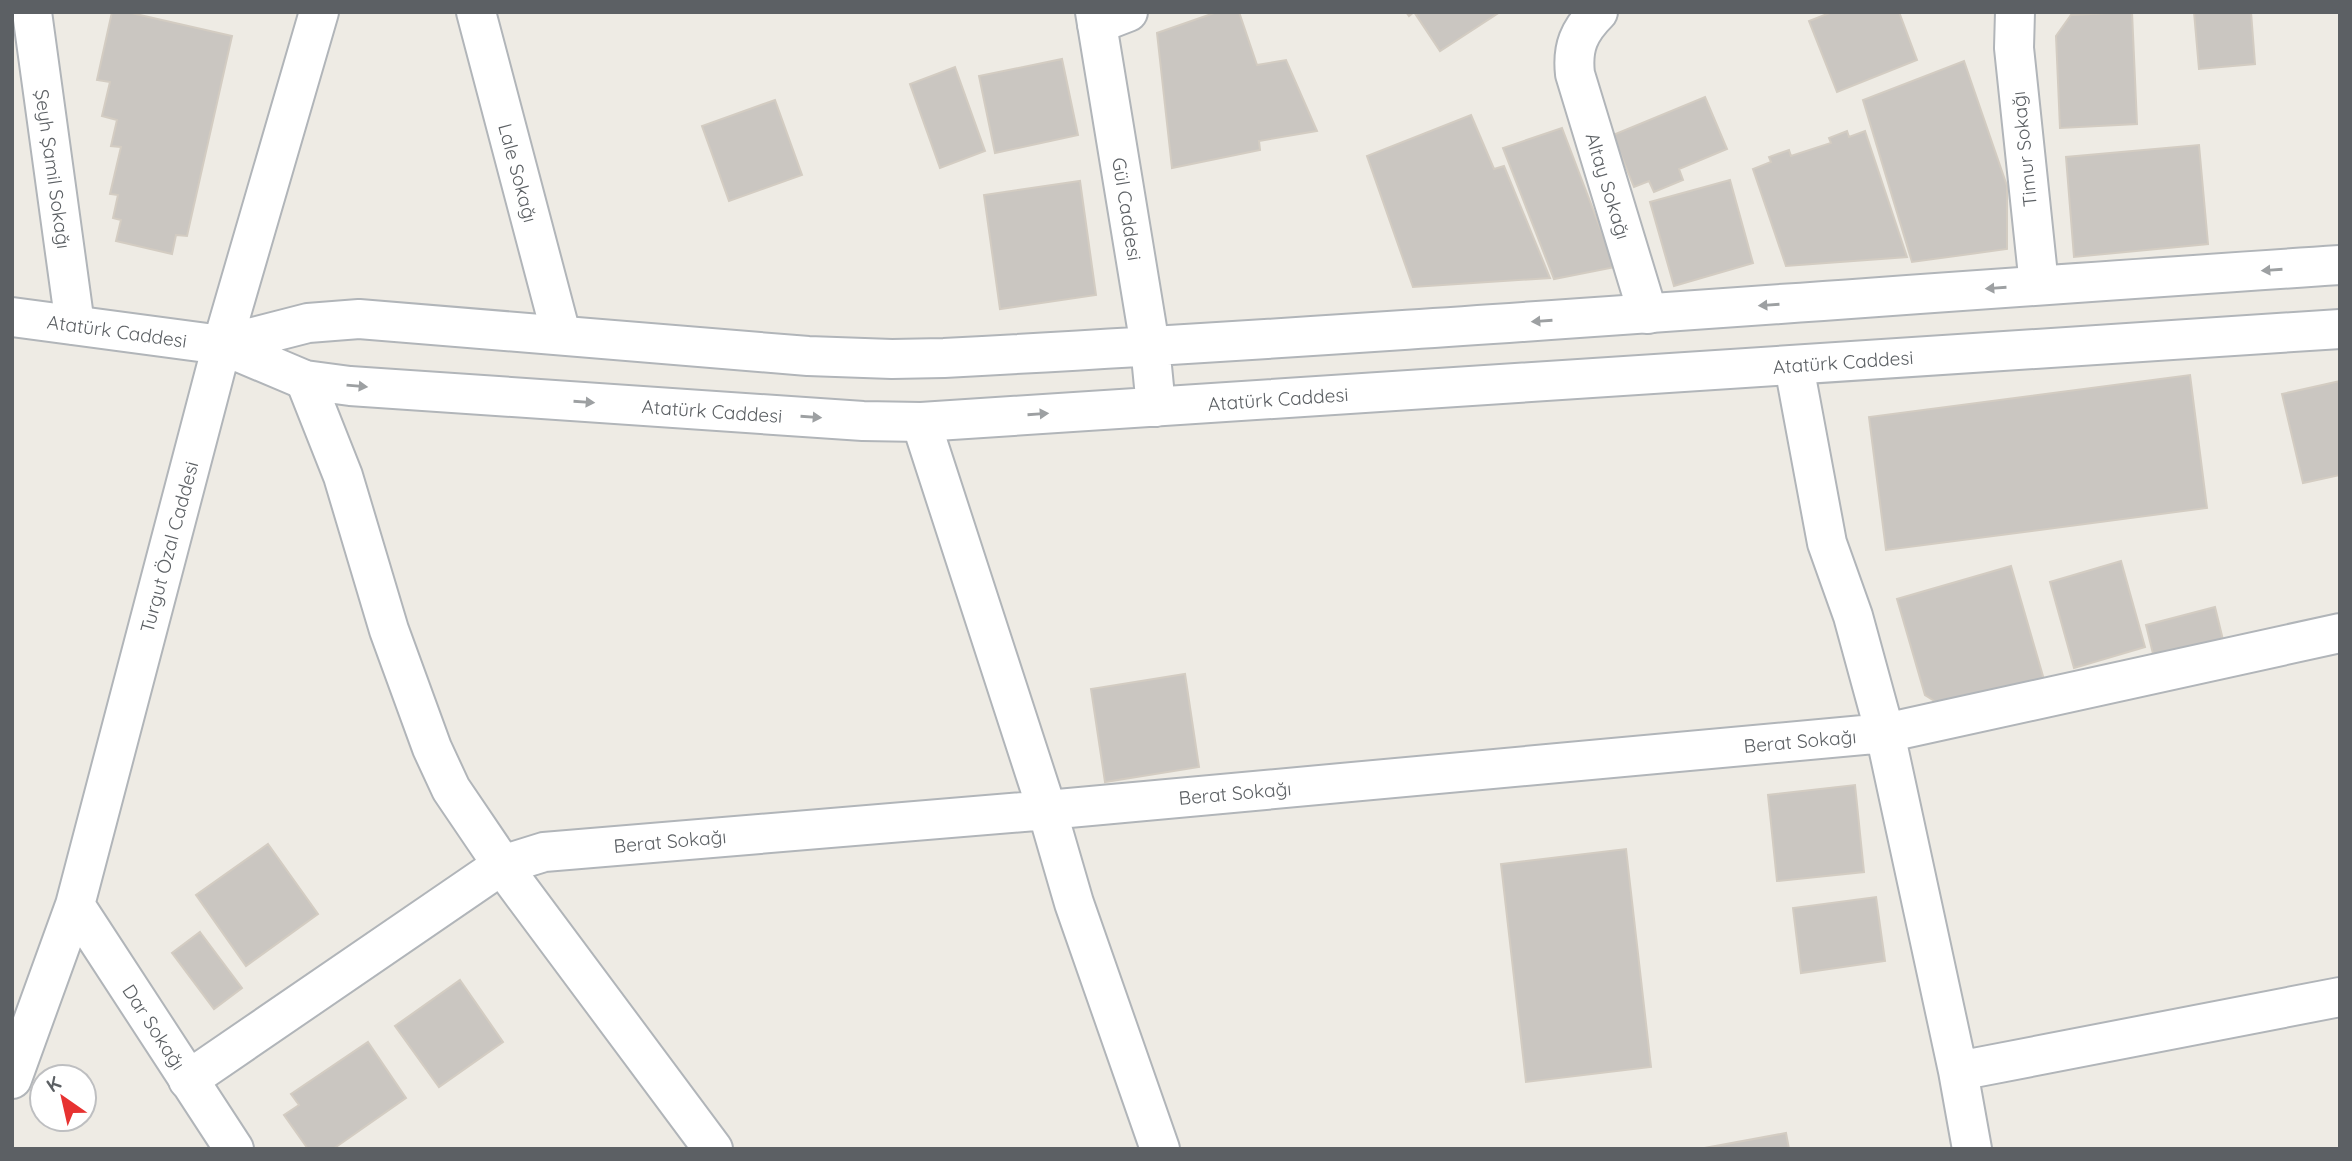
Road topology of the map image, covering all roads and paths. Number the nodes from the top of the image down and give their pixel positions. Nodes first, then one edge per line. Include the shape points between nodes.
1 (32, 12) edge
2 (319, 12) edge
3 (475, 12) edge
4 (1598, 12) edge
5 (2015, 12) edge
6 (1107, 16) edge
7 (2340, 265) edge
8 (2039, 285) junction
9 (1648, 314) junction
10 (12, 317) edge
11 (75, 326) junction
12 (2340, 329) edge
13 (561, 334) junction
14 (222, 345) junction
15 (1150, 346) junction
16 (1794, 366) junction
17 (305, 380) junction
18 (1156, 407) junction
19 (921, 422) junction
20 (2340, 633) edge
21 (1885, 733) junction
22 (1046, 810) junction
23 (502, 864) junction
24 (75, 905) junction
25 (2340, 998) edge
26 (1958, 1071) junction
27 (12, 1079) edge
28 (188, 1080) junction
29 (234, 1149) edge
30 (713, 1149) edge
31 (1160, 1149) edge
32 (1972, 1149) edge

1 - 11 street, Şeyh Şamil Sokağı
2 - 14 street, Turgut Özal Caddesi
3 - 13 street, Lale Sokağı
4 - 9 street, Altay Sokağı via 1577,39 1573,57 1578,88
5 - 8 street, Timur Sokağı via 2015,61
6 - 15 street, Gül Caddesi
7 -> 8 street, Atatürk Caddesi
8 -> 9 street, Atatürk Caddesi
9 -> 15 street, Atatürk Caddesi
10 - 11 street, Atatürk Caddesi
11 - 14 street, Atatürk Caddesi
12 - 16 street, Atatürk Caddesi
13 - 14 street, Atatürk Caddesi via 359,319 308,323
13 - 15 street, Atatürk Caddesi via 892,359
14 - 17 street, Atatürk Caddesi
14 - 24 street, Turgut Özal Caddesi
15 - 18 street, Gül Caddesi
16 - 18 street, Atatürk Caddesi
16 - 21 street via 1827,543 1853,616
17 -> 19 street, Atatürk Caddesi
17 - 23 street via 343,476 389,630 432,748 451,789
19 -> 18 street, Atatürk Caddesi
19 - 22 street
20 - 21 street, Berat Sokağı
21 - 22 street, Berat Sokağı
21 - 26 street
22 - 23 street, Berat Sokağı via 565,849
22 - 31 street
23 - 28 street, Berat Sokağı
23 - 30 street
24 - 27 street, Turgut Özal Caddesi
24 - 28 street, Dar Sokağı
25 - 26 street
26 - 32 street
28 - 29 street, Dar Sokağı

